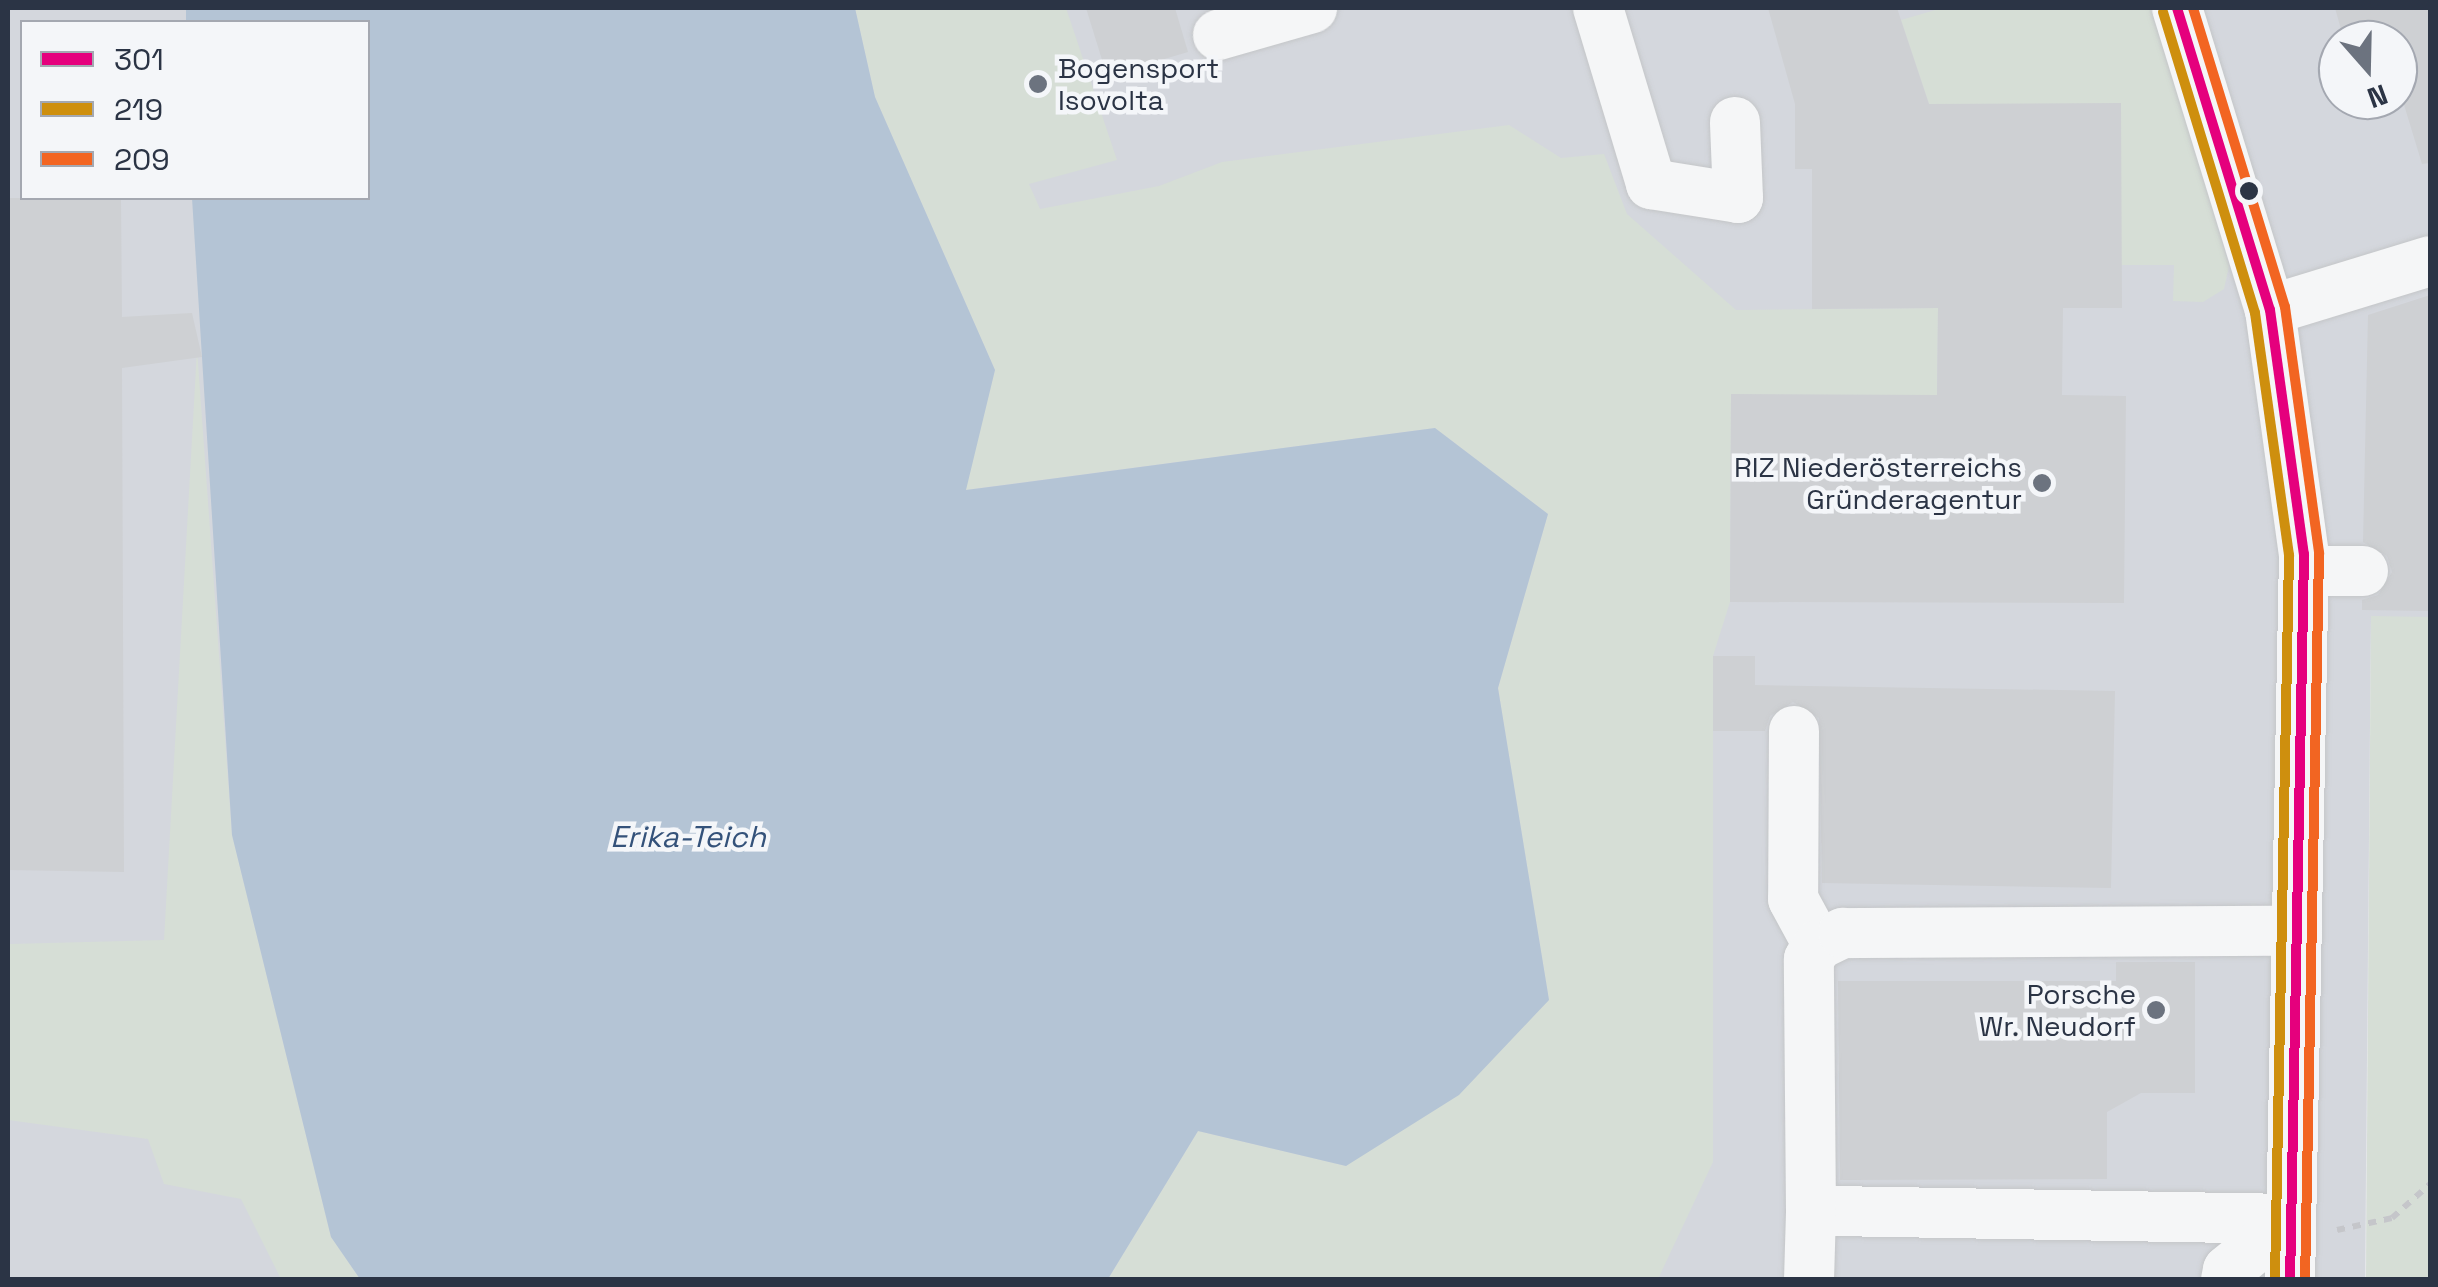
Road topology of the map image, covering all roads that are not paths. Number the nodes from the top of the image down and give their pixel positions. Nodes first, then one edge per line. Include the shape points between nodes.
1 (1312, 8) edge
2 (2178, 8) edge
3 (1608, 10) edge
4 (1218, 36) dead end
5 (1734, 122) dead end
6 (2430, 260) edge
7 (2270, 310) junction
8 (2304, 571) junction
9 (2362, 571) dead end
10 (1794, 730) dead end
11 (2297, 931) junction
12 (1818, 945) junction
13 (1811, 1211) junction
14 (2291, 1244) edge
15 (1809, 1280) edge
16 (2226, 1280) edge

1 - 4 street
2 - 7 street
3 - 5 street via 1651,184 1738,198
6 - 7 street
7 - 8 street
8 - 9 street
8 - 11 street
10 - 12 street via 1793,899
11 - 12 street via 1843,933
11 - 14 street
12 - 13 street via 1809,958
13 - 14 street
13 - 15 street
14 - 16 street via 2228,1270

